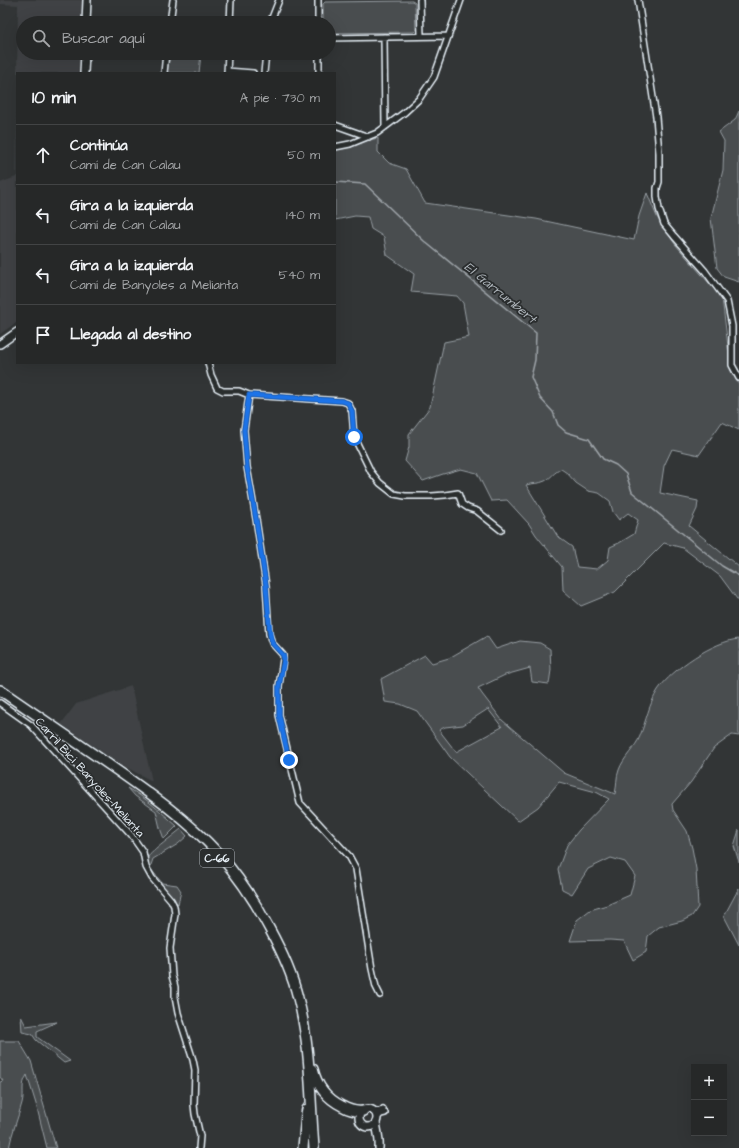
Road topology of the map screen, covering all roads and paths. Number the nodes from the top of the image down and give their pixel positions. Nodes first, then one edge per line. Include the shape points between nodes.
1 (87, 0) edge
2 (173, 0) edge
3 (231, 0) edge
4 (279, 0) edge
5 (318, 0) edge
6 (420, 0) edge
7 (461, 0) edge
8 (638, 0) edge
9 (86, 16) edge
10 (171, 16) edge
11 (230, 16) edge
12 (273, 16) edge
13 (318, 16) edge
14 (421, 36) junction
15 (448, 36) junction
16 (384, 37) junction
17 (336, 38) edge
18 (85, 60) edge
19 (165, 60) edge
20 (228, 60) edge
21 (265, 60) edge
22 (319, 60) edge
23 (84, 72) edge
24 (164, 72) edge
25 (227, 72) edge
26 (264, 72) edge
27 (319, 72) edge
28 (336, 125) edge
29 (385, 127) junction
30 (369, 137) junction
31 (336, 147) edge
32 (16, 333) edge
33 (0, 344) edge
34 (208, 364) edge
35 (739, 378) edge
36 (249, 395) junction
37 (501, 530) dead end
38 (0, 690) edge
39 (0, 695) edge
40 (0, 703) edge
41 (380, 995) dead end
42 (307, 1045) junction
43 (307, 1108) junction
44 (368, 1111) junction
45 (376, 1120) junction
46 (368, 1127) junction
47 (377, 1134) junction
48 (199, 1148) edge
49 (303, 1148) edge
50 (310, 1148) edge
51 (314, 1148) edge
52 (379, 1148) edge

1 - 9 street
2 - 10 street
3 - 11 street
4 - 12 street
5 - 13 street
6 - 14 street
7 - 15 street
8 - 35 street via 660,153 657,188 659,209 664,224 727,301 732,326 732,365
14 - 15 street
14 - 16 street
15 - 29 street via 434,77 427,88 419,99
16 - 17 street
16 - 29 street
18 - 23 street
19 - 24 street
20 - 25 street
21 - 26 street
22 - 27 street
28 - 30 street
29 - 30 street
30 - 31 street
32 - 33 street
34 - 36 street via 217,388
36 - 37 street via 348,403 352,411 354,437 371,472 380,483 394,494 405,496 439,496 458,492 462,504 477,511
36 - 41 street via 244,430 247,467 266,585 270,634 272,643 284,659 279,686 279,715 300,803 349,856 356,869 372,969
38 - 42 highway, C-66 via 158,800 223,859 254,901 279,946 298,996
39 - 43 highway, C-66 via 165,810 215,856 235,881 268,934 289,985 301,1036
40 - 48 street, Carril Bici Banyoles-Melianta via 31,725 131,835 143,852 146,867 152,878 174,906 170,948 172,976 178,1013 193,1060 194,1105 200,1136
42 - 44 highway via 317,1081 324,1094 356,1112
42 - 51 highway, C-66
43 - 49 highway
43 - 50 highway, C-66
44 - 45 street via 375,1113
44 - 45 street via 384,1111
44 - 46 street via 360,1115 360,1121
45 - 46 street via 373,1126
45 - 47 street
46 - 47 street
47 - 52 street

